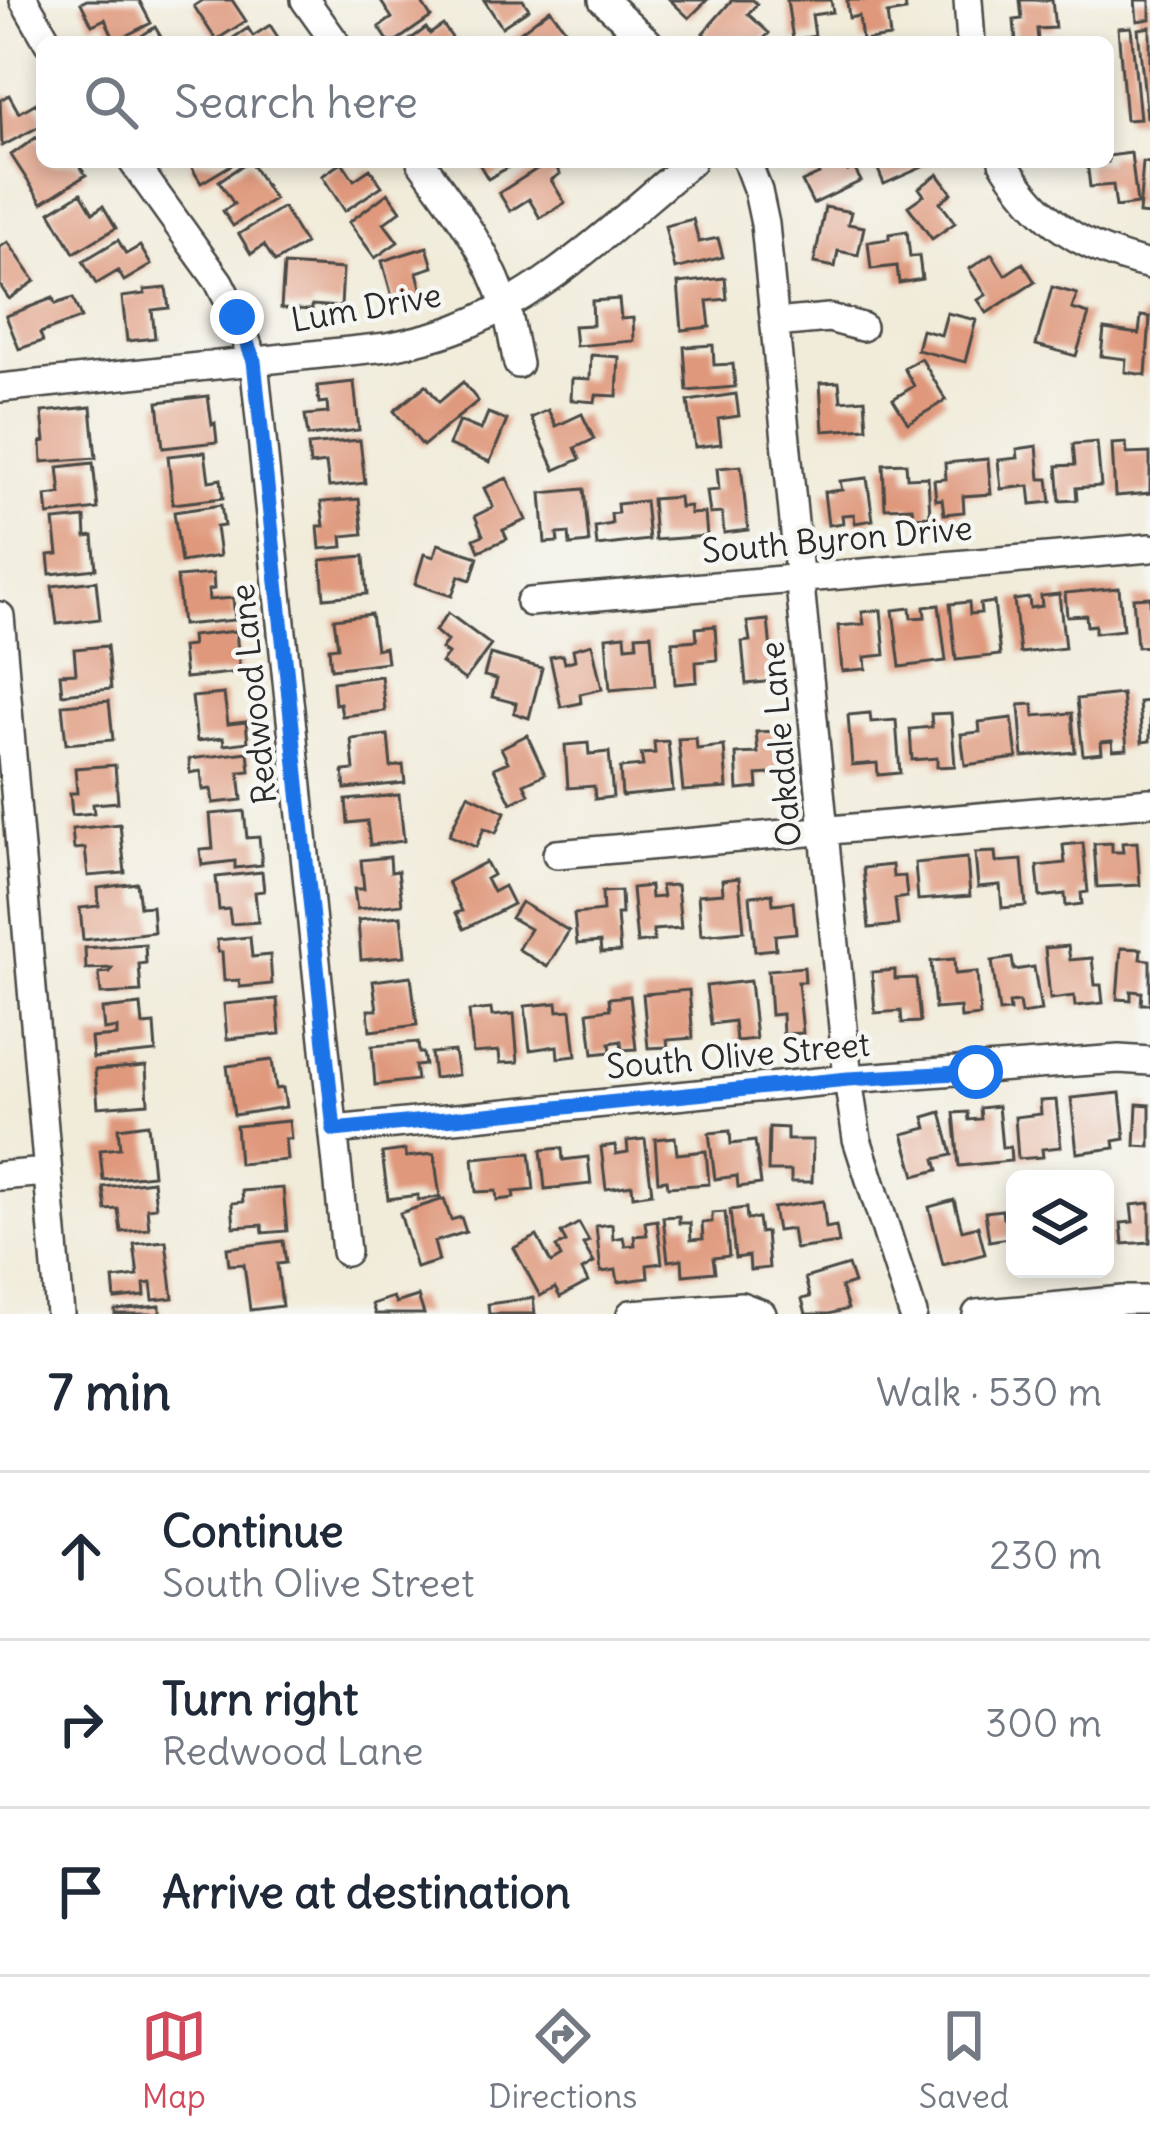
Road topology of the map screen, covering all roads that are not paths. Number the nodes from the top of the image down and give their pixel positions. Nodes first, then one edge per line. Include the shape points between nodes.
1 (24, 0) edge
2 (305, 0) edge
3 (603, 0) edge
4 (968, 0) edge
5 (45, 36) edge
6 (331, 36) edge
7 (642, 36) edge
8 (971, 36) edge
9 (138, 168) edge
10 (425, 168) edge
11 (684, 168) edge
12 (749, 168) edge
13 (1007, 168) edge
14 (1150, 265) edge
15 (505, 306) junction
16 (775, 322) junction
17 (862, 327) dead end
18 (254, 361) junction
19 (518, 364) dead end
20 (0, 388) edge
21 (1150, 548) edge
22 (800, 577) junction
23 (530, 602) dead end
24 (0, 616) edge
25 (1150, 802) edge
26 (824, 832) junction
27 (557, 854) dead end
28 (1150, 1061) edge
29 (848, 1079) junction
30 (334, 1130) junction
31 (46, 1172) junction
32 (0, 1176) edge
33 (346, 1252) dead end
34 (1150, 1300) edge
35 (60, 1314) edge
36 (631, 1314) edge
37 (762, 1314) edge
38 (913, 1314) edge
39 (977, 1314) edge

1 - 5 street
2 - 6 street
3 - 7 street
4 - 8 street
9 - 18 street, Redwood Lane via 219,282
10 - 15 street via 474,239
11 - 15 street, Lum Drive
12 - 16 street, Oakdale Lane via 765,224
13 - 14 street via 1054,225
15 - 18 street, Lum Drive via 425,340
15 - 19 street
16 - 17 street via 829,319
16 - 22 street, Oakdale Lane
18 - 20 street, Lum Drive
18 - 30 street, Redwood Lane
21 - 22 street, South Byron Drive
22 - 23 street, South Byron Drive
22 - 26 street, Oakdale Lane
24 - 31 street
25 - 26 street
26 - 27 street
26 - 29 street, Oakdale Lane
28 - 29 street, South Olive Street
29 - 30 street, South Olive Street
29 - 38 street, Oakdale Lane via 857,1139
30 - 33 street, Redwood Lane
31 - 32 street
31 - 35 street
34 - 39 street
36 - 37 street via 741,1306

